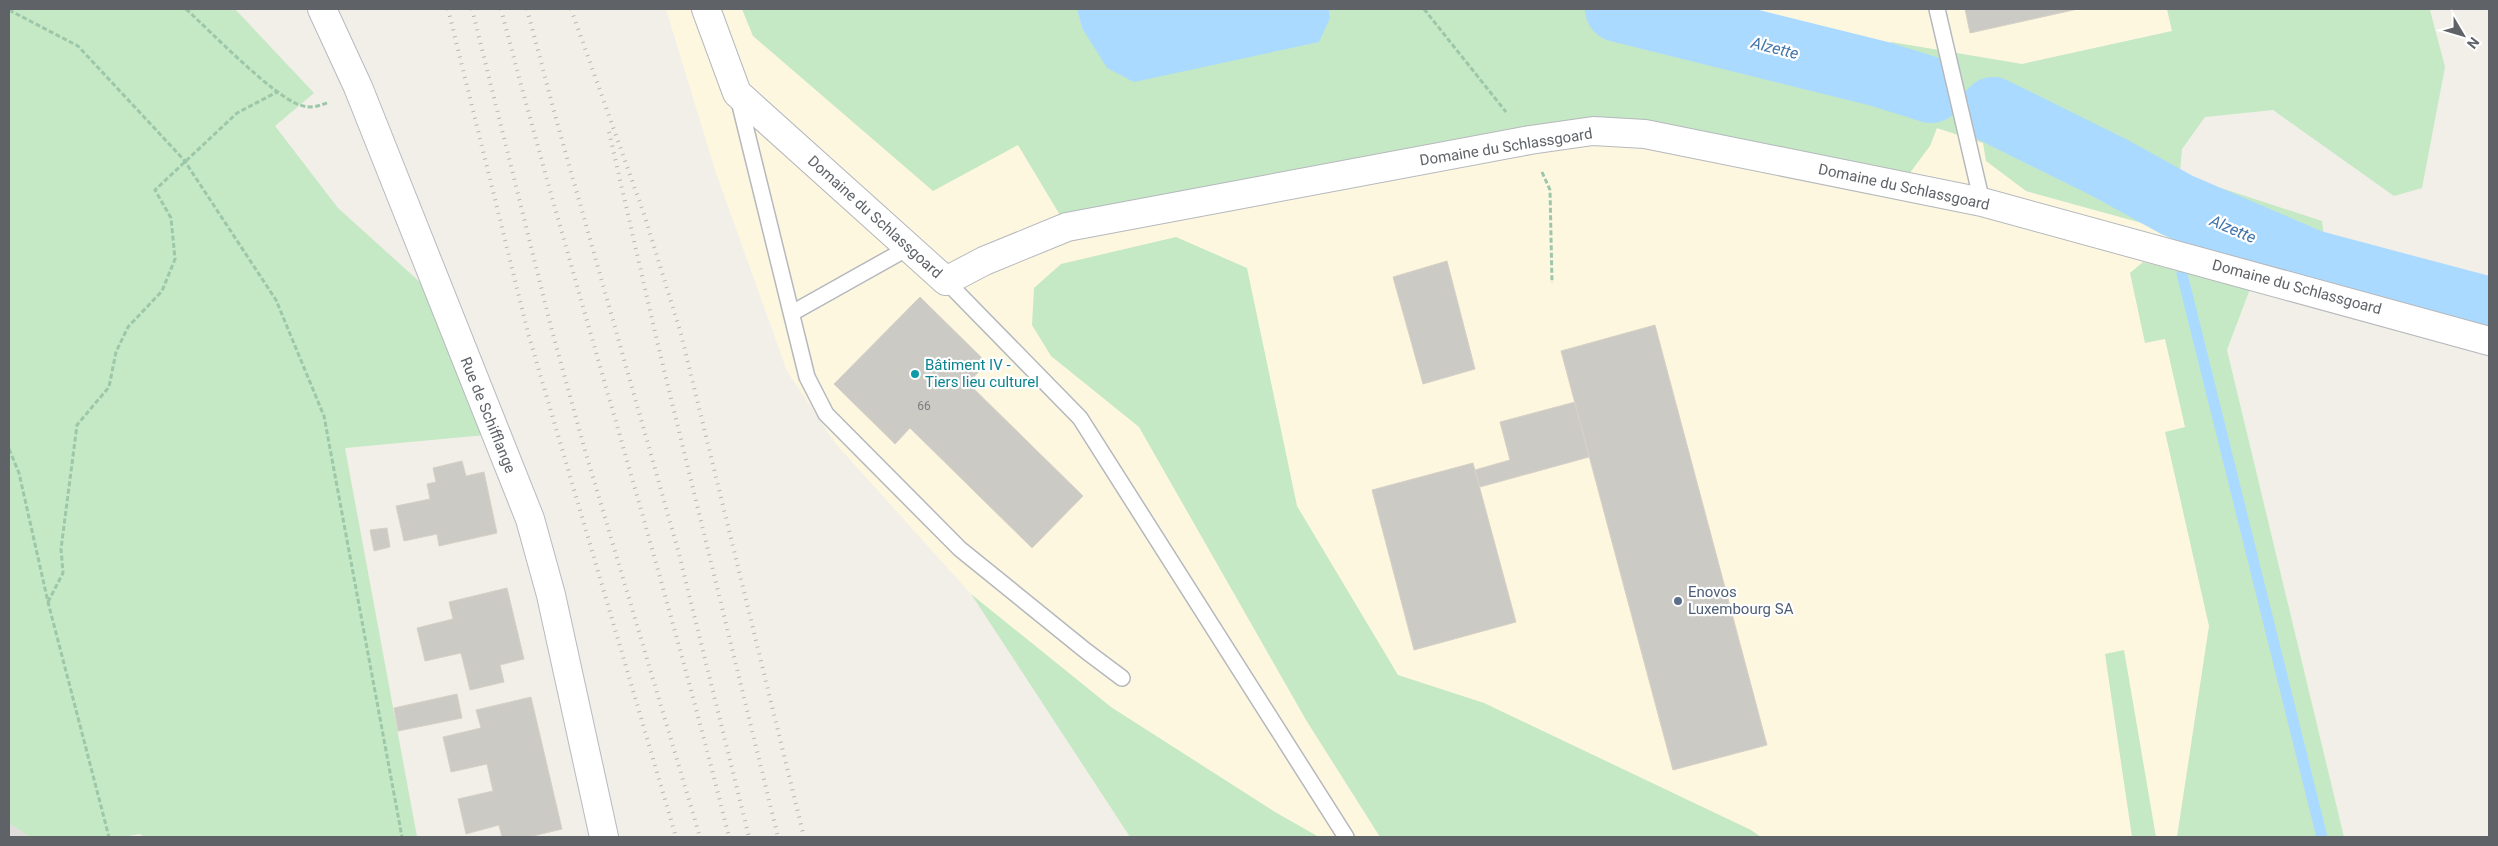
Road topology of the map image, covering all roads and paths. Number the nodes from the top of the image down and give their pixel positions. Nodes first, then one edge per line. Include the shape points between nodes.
1 (186, 9) edge
2 (322, 9) edge
3 (706, 9) edge
4 (1937, 9) edge
5 (9, 10) edge
6 (358, 86) junction
7 (277, 92) junction
8 (738, 94) junction
9 (184, 160) junction
10 (1982, 202) junction
11 (908, 248) junction
12 (946, 281) junction
13 (792, 313) junction
14 (2489, 341) edge
15 (9, 449) edge
16 (48, 602) junction
17 (1122, 678) dead end
18 (109, 837) edge
19 (402, 837) edge
20 (604, 837) edge
21 (1346, 837) edge

1 - 7 path
2 - 6 street, Rue de Schifflange
3 - 8 street, Domaine du Schlassgoard
4 - 10 lane
5 - 9 path via 78,46
6 - 7 path via 317,107 299,105
6 - 20 street, Rue de Schifflange via 530,519 551,595
7 - 9 path via 238,112
8 - 11 street, Domaine du Schlassgoard
8 - 13 lane
9 - 16 path via 155,190 171,218 175,259 162,291 128,327 116,352 109,387 77,425 61,549 63,573
9 - 19 path via 276,300 324,416
10 - 12 street, Domaine du Schlassgoard via 1645,134 1593,131 1067,227 984,261
10 - 14 street, Domaine du Schlassgoard
11 - 12 street, Domaine du Schlassgoard
11 - 13 lane
12 - 21 lane via 1080,418
13 - 17 lane via 807,377 826,414 960,549
15 - 16 path via 20,473
16 - 18 path

